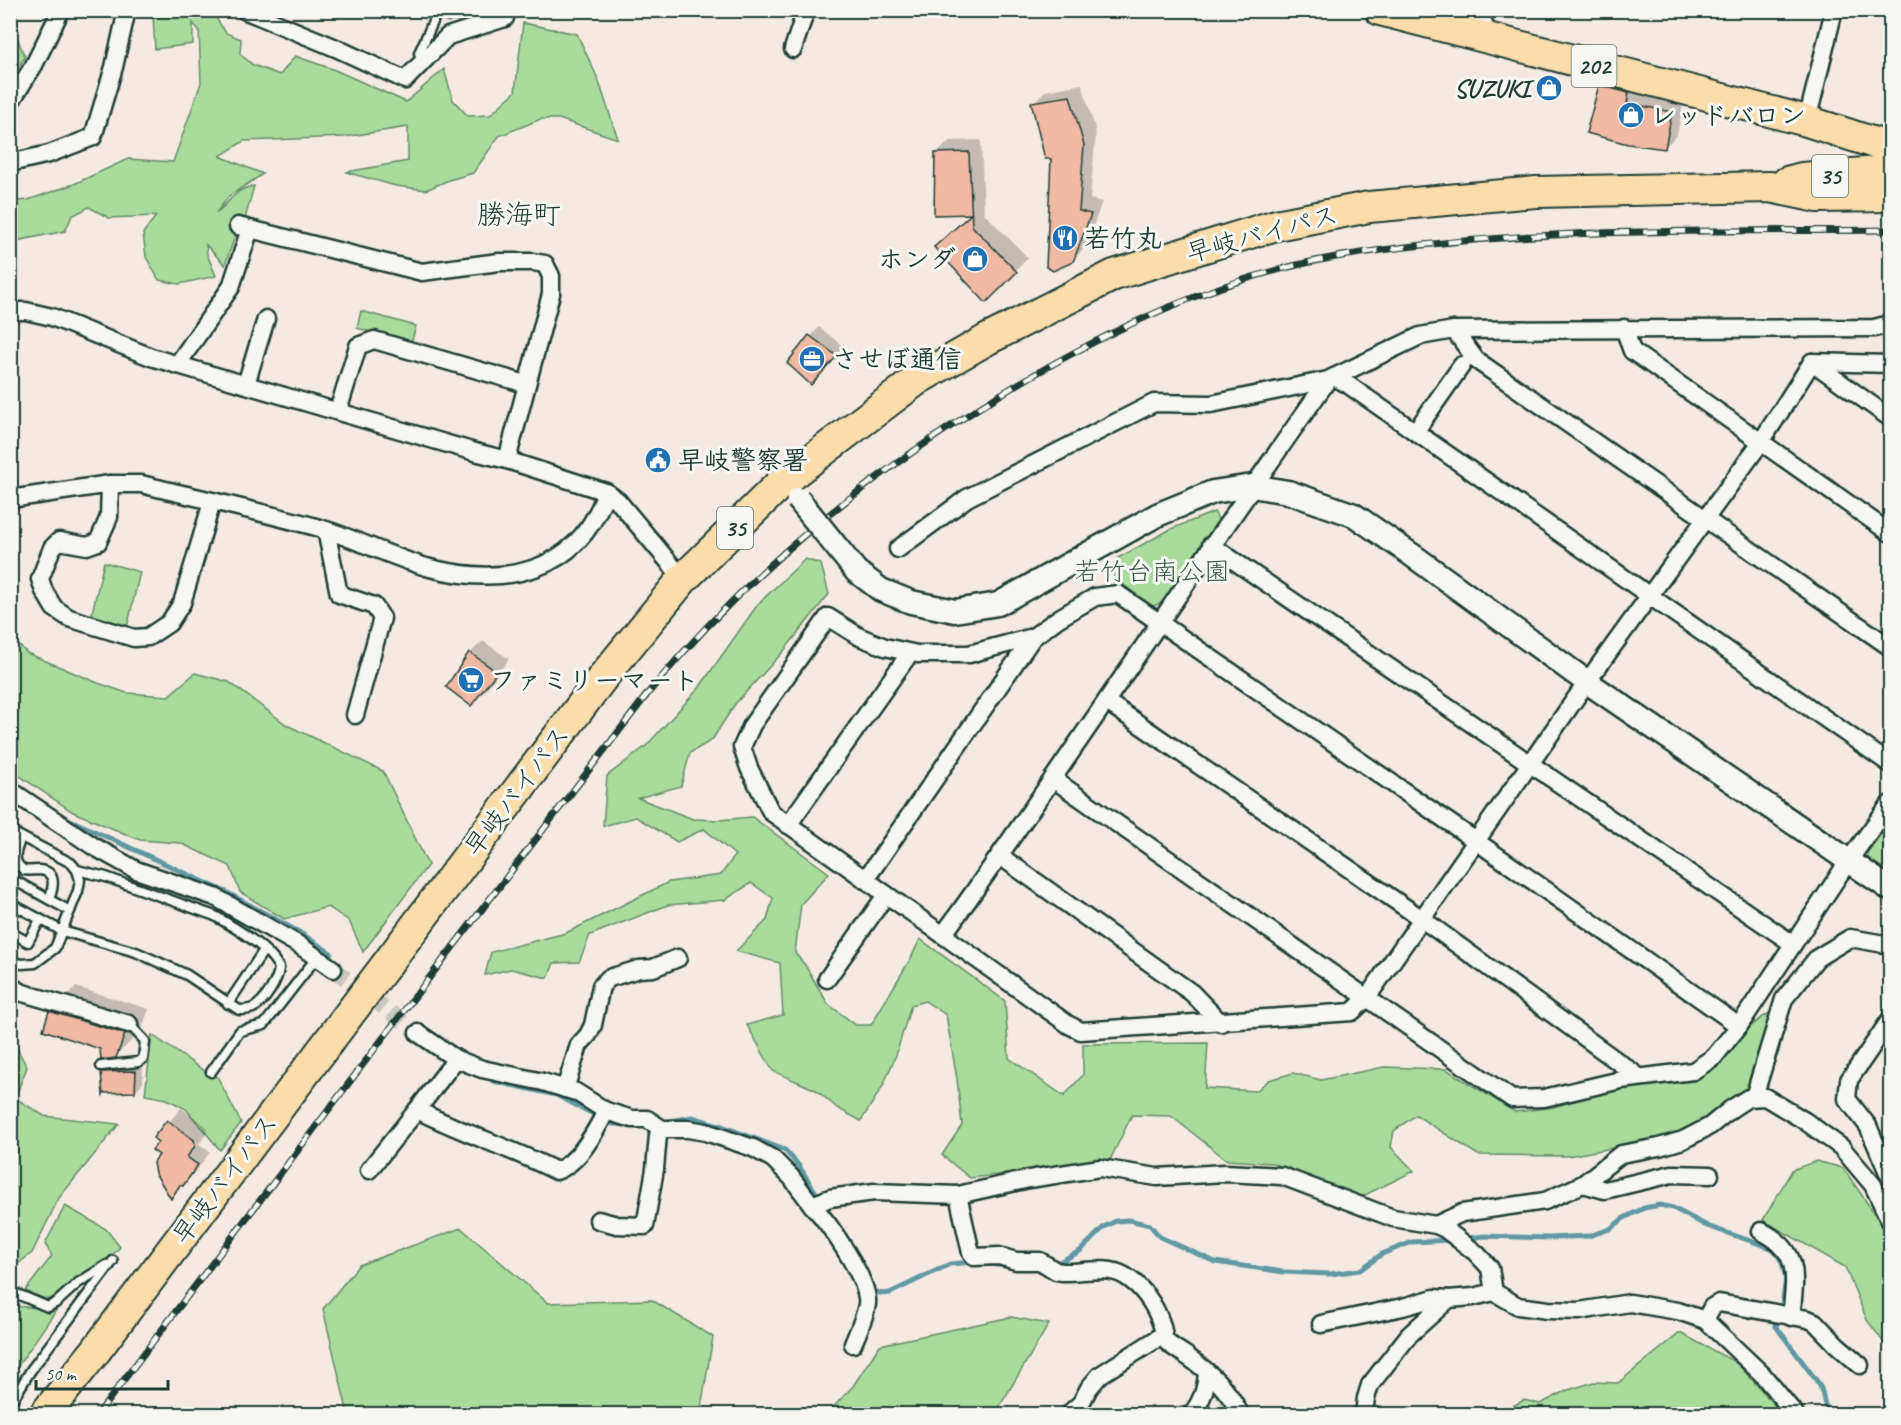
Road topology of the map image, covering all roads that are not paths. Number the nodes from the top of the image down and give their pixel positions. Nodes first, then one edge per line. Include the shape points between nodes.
1 (61, 10) edge
2 (127, 10) edge
3 (244, 10) edge
4 (807, 10) edge
5 (1380, 10) edge
6 (1834, 10) edge
7 (443, 11) edge
8 (281, 17) edge
9 (505, 18) dead end
10 (1484, 24) edge
11 (793, 49) dead end
12 (422, 62) junction
13 (10, 104) edge
14 (1818, 127) junction
15 (1890, 148) edge
16 (10, 163) edge
17 (1890, 163) edge
18 (1890, 171) edge
19 (1818, 177) junction
20 (1770, 187) junction
21 (1890, 196) edge
22 (10, 311) edge
23 (266, 319) dead end
24 (1890, 324) edge
25 (1624, 328) junction
26 (1454, 330) junction
27 (1812, 362) junction
28 (1890, 364) edge
29 (177, 365) junction
30 (1462, 365) dead end
31 (1331, 379) junction
32 (246, 384) junction
33 (526, 384) junction
34 (338, 411) junction
35 (1890, 418) edge
36 (1415, 432) junction
37 (1761, 442) junction
38 (507, 460) junction
39 (110, 484) junction
40 (1252, 486) junction
41 (790, 491) junction
42 (606, 492) junction
43 (10, 499) edge
44 (212, 502) junction
45 (1704, 519) junction
46 (326, 530) junction
47 (1890, 533) edge
48 (1211, 545) junction
49 (898, 549) dead end
50 (683, 579) junction
51 (1650, 594) junction
52 (1159, 623) junction
53 (1033, 637) junction
54 (1890, 647) edge
55 (910, 653) junction
56 (1587, 682) junction
57 (1107, 702) junction
58 (355, 715) dead end
59 (1530, 764) junction
60 (1890, 764) edge
61 (1053, 779) junction
62 (10, 790) edge
63 (1890, 804) edge
64 (788, 825) junction
65 (10, 831) edge
66 (21, 837) junction
67 (1476, 841) junction
68 (1000, 856) junction
69 (1849, 860) junction
70 (77, 870) junction
71 (10, 878) edge
72 (865, 880) junction
73 (1890, 889) edge
74 (886, 895) junction
75 (49, 899) junction
76 (10, 903) edge
77 (70, 911) junction
78 (1422, 919) junction
79 (40, 920) junction
80 (62, 931) junction
81 (10, 932) edge
82 (943, 936) junction
83 (1793, 944) junction
84 (1890, 945) edge
85 (264, 950) junction
86 (316, 957) junction
87 (678, 958) dead end
88 (10, 961) edge
89 (333, 969) tunnel mouth
90 (827, 979) dead end
91 (10, 986) edge
92 (1366, 999) junction
93 (228, 1004) junction
94 (1890, 1020) edge
95 (1221, 1023) junction
96 (129, 1024) joint
97 (1739, 1026) junction
98 (418, 1033) tunnel mouth
99 (456, 1059) junction
100 (101, 1066) dead end
101 (211, 1072) dead end
102 (1639, 1077) junction
103 (565, 1089) junction
104 (1754, 1097) junction
105 (417, 1110) junction
106 (602, 1118) junction
107 (662, 1129) junction
108 (369, 1170) dead end
109 (1710, 1175) dead end
110 (1890, 1177) edge
111 (1583, 1184) junction
112 (958, 1195) junction
113 (812, 1205) junction
114 (598, 1220) dead end
115 (1890, 1221) edge
116 (1440, 1227) junction
117 (1761, 1232) dead end
118 (10, 1291) edge
119 (1494, 1292) junction
120 (1449, 1299) junction
121 (1782, 1316) junction
122 (1705, 1320) junction
123 (1321, 1324) dead end
124 (1163, 1335) junction
125 (853, 1344) dead end
126 (1860, 1365) dead end
127 (1208, 1372) junction
128 (10, 1404) edge
129 (1072, 1411) dead end
130 (1789, 1411) edge
131 (45, 1414) edge
132 (1192, 1414) edge
133 (1240, 1414) edge
134 (1364, 1414) edge

1 - 13 street
2 - 16 street via 93,137 49,154
3 - 8 street
4 - 11 street
5 - 10 highway, 202
6 - 14 street
7 - 12 lane via 433,22 419,53
8 - 12 street via 405,80
9 - 12 street via 448,36
10 - 14 highway, 202
14 - 15 highway, 202
14 - 17 highway, 202
14 - 19 highway via 1837,148 1837,158
18 - 19 highway, 早岐バイパス / 35
19 - 20 highway, 早岐バイパス / 35
20 - 21 highway, 早岐バイパス / 35 via 1818,197
20 - 41 highway, 早岐バイパス / 35 via 1536,192 1370,207 1276,225 1114,275 918,379
22 - 29 street via 52,317
23 - 32 street
24 - 25 street via 1874,328
25 - 26 street
25 - 37 street via 1632,351
26 - 31 street via 1420,336
26 - 45 street via 1476,360
27 - 28 street
27 - 35 street
27 - 37 street
29 - 32 street
29 - 33 street via 231,287 244,228 422,272 499,262 545,264 551,276 551,294
30 - 36 street
31 - 36 street via 1347,384
31 - 40 street
31 - 49 street via 1211,404 1154,403 968,498
32 - 34 street
33 - 34 street via 374,340 358,346
33 - 38 street
34 - 38 street
36 - 51 street
37 - 45 street
37 - 47 street
38 - 42 street
39 - 43 street
39 - 44 street via 141,484
39 - 44 street via 109,517 98,542 87,546 59,541 52,548 40,579 54,608 69,618 134,638 148,637 177,613
40 - 41 street, bridge via 1213,492 1157,515 998,604 955,611 911,602 881,590 856,571
40 - 48 street
40 - 56 street via 1288,492 1354,515
41 - 50 highway, 早岐バイパス / 35
42 - 46 street via 602,504 569,550 532,571 506,575 432,568
42 - 50 street via 618,501
44 - 46 street
45 - 51 street
45 - 54 street
46 - 58 street via 339,594 374,606 382,618
48 - 52 street
48 - 59 street
50 - 131 highway, 早岐バイパス / 35 via 603,678 102,1344
51 - 56 street
51 - 60 street
52 - 53 street via 1118,594 1095,597
52 - 57 street
52 - 67 street
53 - 55 street via 969,654
53 - 72 street
55 - 64 street
55 - 64 street via 860,637 828,617 752,724 742,747 749,768 771,812
56 - 59 street
56 - 69 street
57 - 61 street
57 - 78 street
59 - 67 street
59 - 83 street
61 - 68 street
61 - 92 street
62 - 86 street via 136,870 215,897
63 - 69 street
64 - 72 street
65 - 66 lane
66 - 70 lane
66 - 75 lane via 16,863 24,870 40,870 52,876 54,888
67 - 78 street
67 - 97 street
68 - 82 street
68 - 95 street via 1192,993
69 - 73 street
69 - 83 street
70 - 77 lane via 80,880
70 - 85 lane via 216,916
71 - 75 lane
72 - 74 street
74 - 82 street
74 - 90 street
75 - 77 lane
76 - 79 lane
77 - 80 lane
78 - 92 street
78 - 102 street
79 - 80 lane
79 - 81 lane via 28,942
80 - 88 lane via 55,948 34,963
80 - 93 lane via 136,952 187,975
82 - 95 street via 1081,1031
83 - 97 street
84 - 104 street via 1850,938 1817,958 1784,999
85 - 93 lane
85 - 93 lane via 279,968 275,981 254,1008 239,1010
86 - 89 street
86 - 101 lane via 264,1025 240,1031
87 - 103 street via 609,978 601,986 593,1025 579,1045
91 - 96 street
92 - 95 street via 1352,1012
92 - 102 street via 1512,1099 1544,1098
94 - 110 street via 1849,1080 1846,1099 1868,1126
96 - 100 lane via 145,1041 143,1059
97 - 102 street via 1714,1057 1693,1071
98 - 99 street
99 - 103 street
99 - 105 street
103 - 106 street via 576,1092
104 - 111 street via 1683,1140 1622,1154
104 - 115 street via 1765,1097 1841,1147 1873,1185
105 - 106 street via 556,1170 566,1167
105 - 108 street
106 - 107 street via 647,1119
107 - 113 street via 706,1132 753,1148 773,1159
107 - 114 street via 645,1226
109 - 111 street via 1672,1174 1605,1190
111 - 116 street via 1545,1201 1462,1213
112 - 113 street via 874,1192 830,1198
112 - 116 street via 1100,1168 1157,1177 1225,1173 1282,1176 1393,1218
112 - 124 street via 974,1257 999,1256 1079,1273 1108,1270 1124,1275 1153,1306
113 - 125 street via 840,1241 866,1293 867,1303
116 - 119 street via 1490,1268
117 - 121 street via 1777,1239 1793,1266 1794,1282
118 - 128 lane via 48,1307 78,1282 113,1261
119 - 120 street
119 - 122 street via 1518,1305 1548,1310 1579,1311 1630,1303
120 - 123 street via 1434,1298
120 - 134 street via 1409,1335 1370,1385
121 - 122 street via 1719,1303
121 - 126 street via 1815,1322
122 - 130 street via 1762,1374
124 - 127 street
124 - 129 street via 1100,1375
127 - 132 street via 1206,1388
127 - 133 street via 1226,1389

